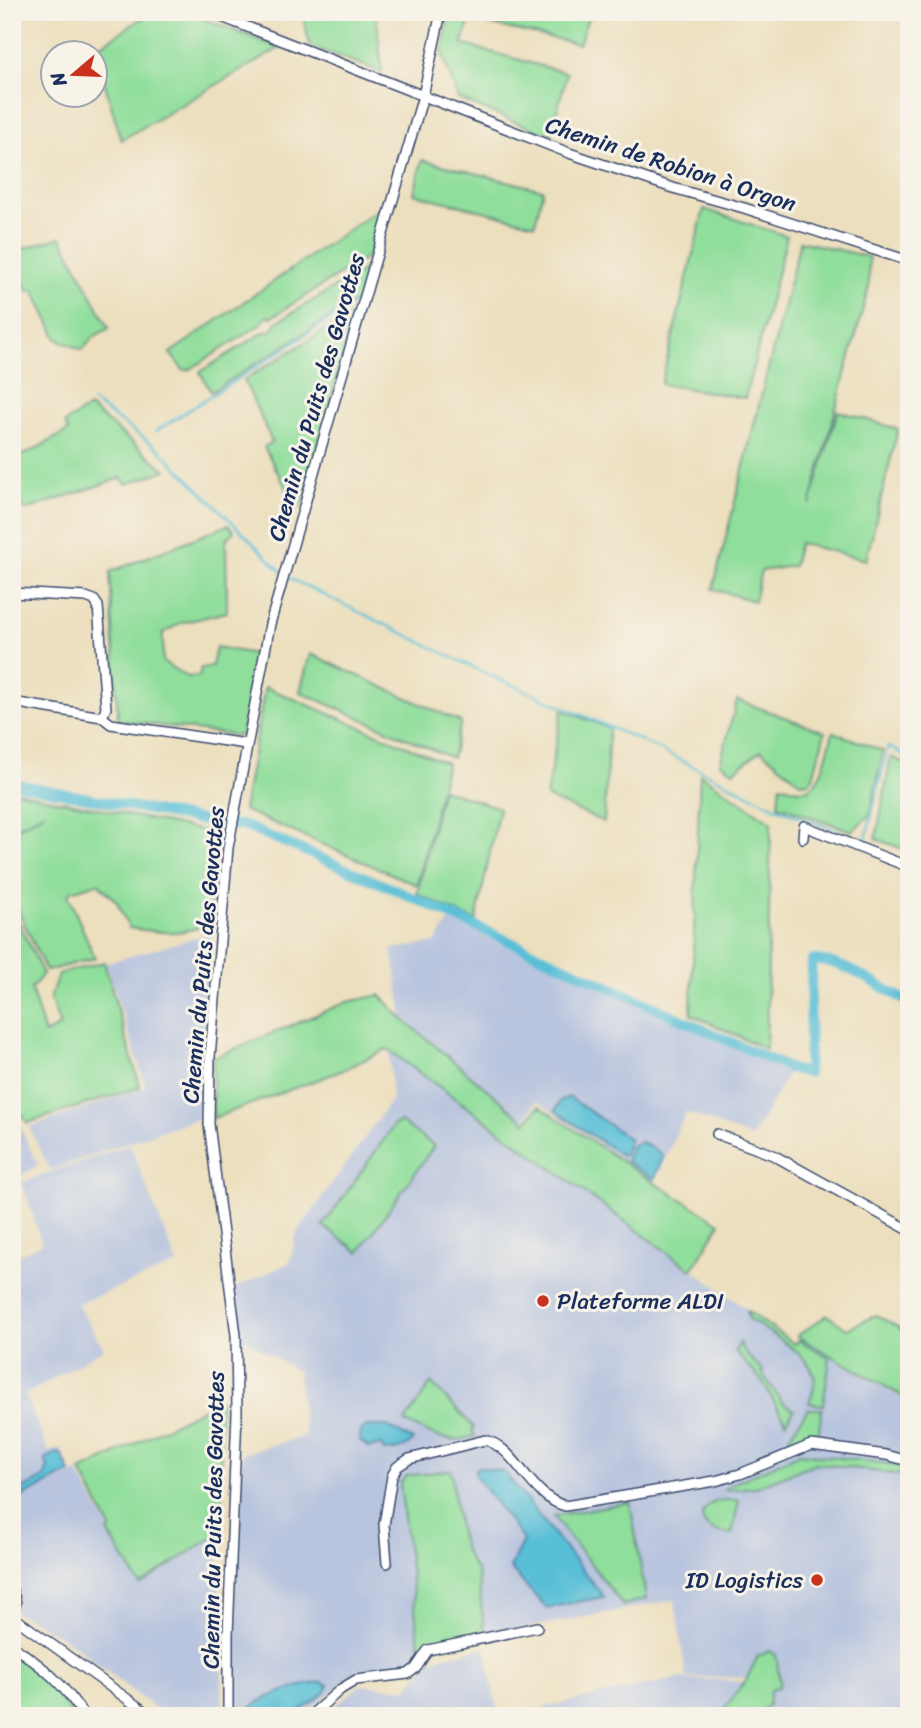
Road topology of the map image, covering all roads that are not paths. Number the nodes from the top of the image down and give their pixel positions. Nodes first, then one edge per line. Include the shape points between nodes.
1 (209, 12) edge
2 (441, 12) edge
3 (422, 96) junction
4 (909, 261) edge
5 (12, 593) edge
6 (12, 702) edge
7 (102, 717) junction
8 (246, 744) junction
9 (803, 838) dead end
10 (909, 867) edge
11 (717, 1134) dead end
12 (909, 1230) edge
13 (909, 1461) edge
14 (387, 1563) dead end
15 (12, 1590) edge
16 (12, 1615) edge
17 (537, 1628) dead end
18 (12, 1646) edge
19 (84, 1716) edge
20 (151, 1716) edge
21 (228, 1716) edge
22 (310, 1716) edge

1 - 3 street, Chemin de Robion à Orgon
2 - 3 street, Chemin du Puits des Gavottes
3 - 4 street, Chemin de Robion à Orgon via 569,153
3 - 8 street, Chemin du Puits des Gavottes via 270,624
5 - 7 street via 94,600 106,708
6 - 7 street
7 - 8 street via 111,724
8 - 21 street, Chemin du Puits des Gavottes via 229,840 209,1057 209,1124 236,1346
9 - 10 street via 804,825
11 - 12 street via 773,1155
13 - 14 street via 811,1446 715,1481 565,1506 554,1503 508,1454 485,1440 397,1466 384,1525
15 - 16 street via 16,1603
16 - 20 street
17 - 22 street via 428,1650 408,1674 356,1680
18 - 19 street via 55,1677

